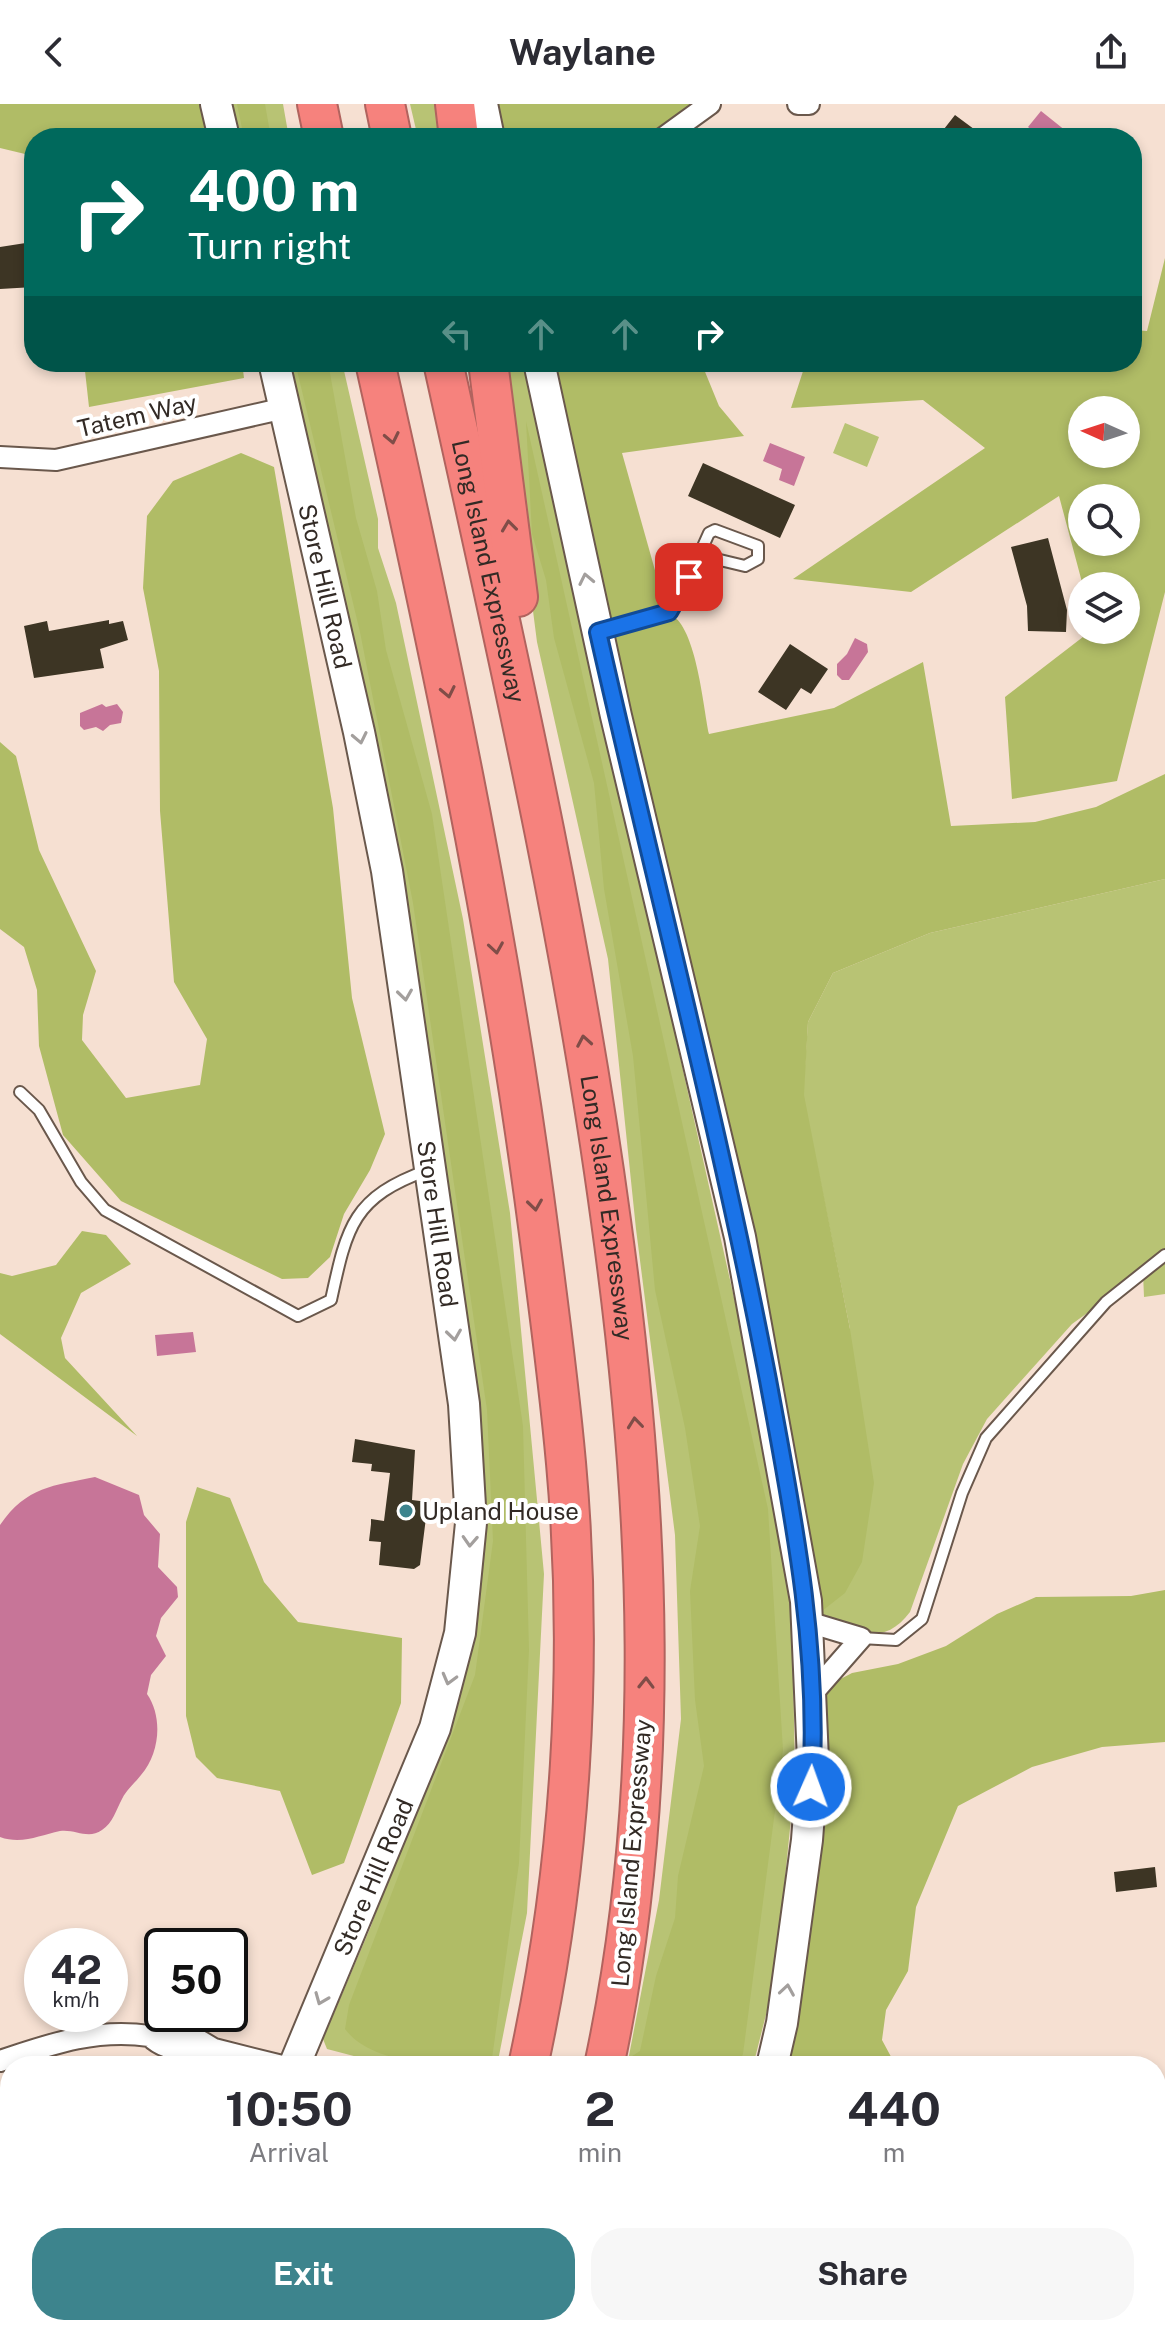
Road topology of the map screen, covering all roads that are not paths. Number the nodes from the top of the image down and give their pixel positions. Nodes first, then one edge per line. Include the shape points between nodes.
1 (216, 104) edge
2 (317, 104) edge
3 (385, 104) edge
4 (455, 104) edge
5 (482, 104) edge
6 (710, 104) edge
7 (798, 104) edge
8 (809, 104) edge
9 (222, 128) edge
10 (322, 128) edge
11 (390, 128) edge
12 (458, 128) edge
13 (487, 128) edge
14 (677, 128) edge
15 (276, 372) edge
16 (377, 372) edge
17 (445, 372) edge
18 (489, 372) edge
19 (541, 372) edge
20 (285, 408) junction
21 (0, 457) edge
22 (699, 555) junction
23 (598, 632) junction
24 (566, 936) junction
25 (20, 1092) dead end
26 (430, 1170) junction
27 (1165, 1255) edge
28 (808, 1622) junction
29 (861, 1638) junction
30 (812, 1694) junction
31 (15, 2056) edge
32 (242, 2056) edge
33 (298, 2056) edge
34 (530, 2056) edge
35 (606, 2056) edge
36 (774, 2056) edge

1 - 9 main road
2 - 10 highway
3 - 11 highway
4 - 12 highway
5 - 13 main road
6 - 14 street
7 - 8 street
15 - 20 main road, Store Hill Road
16 -> 34 highway via 454,721 494,935 525,1125 566,1465 573,1616 570,1755 560,1876
17 - 24 highway, Long Island Expressway
24 -> 18 highway
23 -> 19 main road
20 - 21 street, Tatem Way via 56,460
20 -> 26 main road, Store Hill Road via 376,816
22 - 22 lane via 715,530 758,546 758,559 745,566
22 - 23 lane via 669,612
23 - 28 main road via 740,1237
35 -> 24 highway, Long Island Expressway via 633,1889 644,1763 647,1619 640,1464 621,1290
25 - 26 lane via 39,1110 81,1182 105,1210 298,1316 331,1300 341,1250 368,1200 391,1184
26 -> 33 main road, Store Hill Road via 468,1445 471,1523 464,1603 435,1728
27 - 29 lane via 1106,1302 986,1438 962,1493 922,1619 896,1640
28 - 29 street
28 - 30 main road
29 - 30 street
36 -> 30 main road via 807,1840
31 - 32 street via 74,2036 150,2036 160,2031

